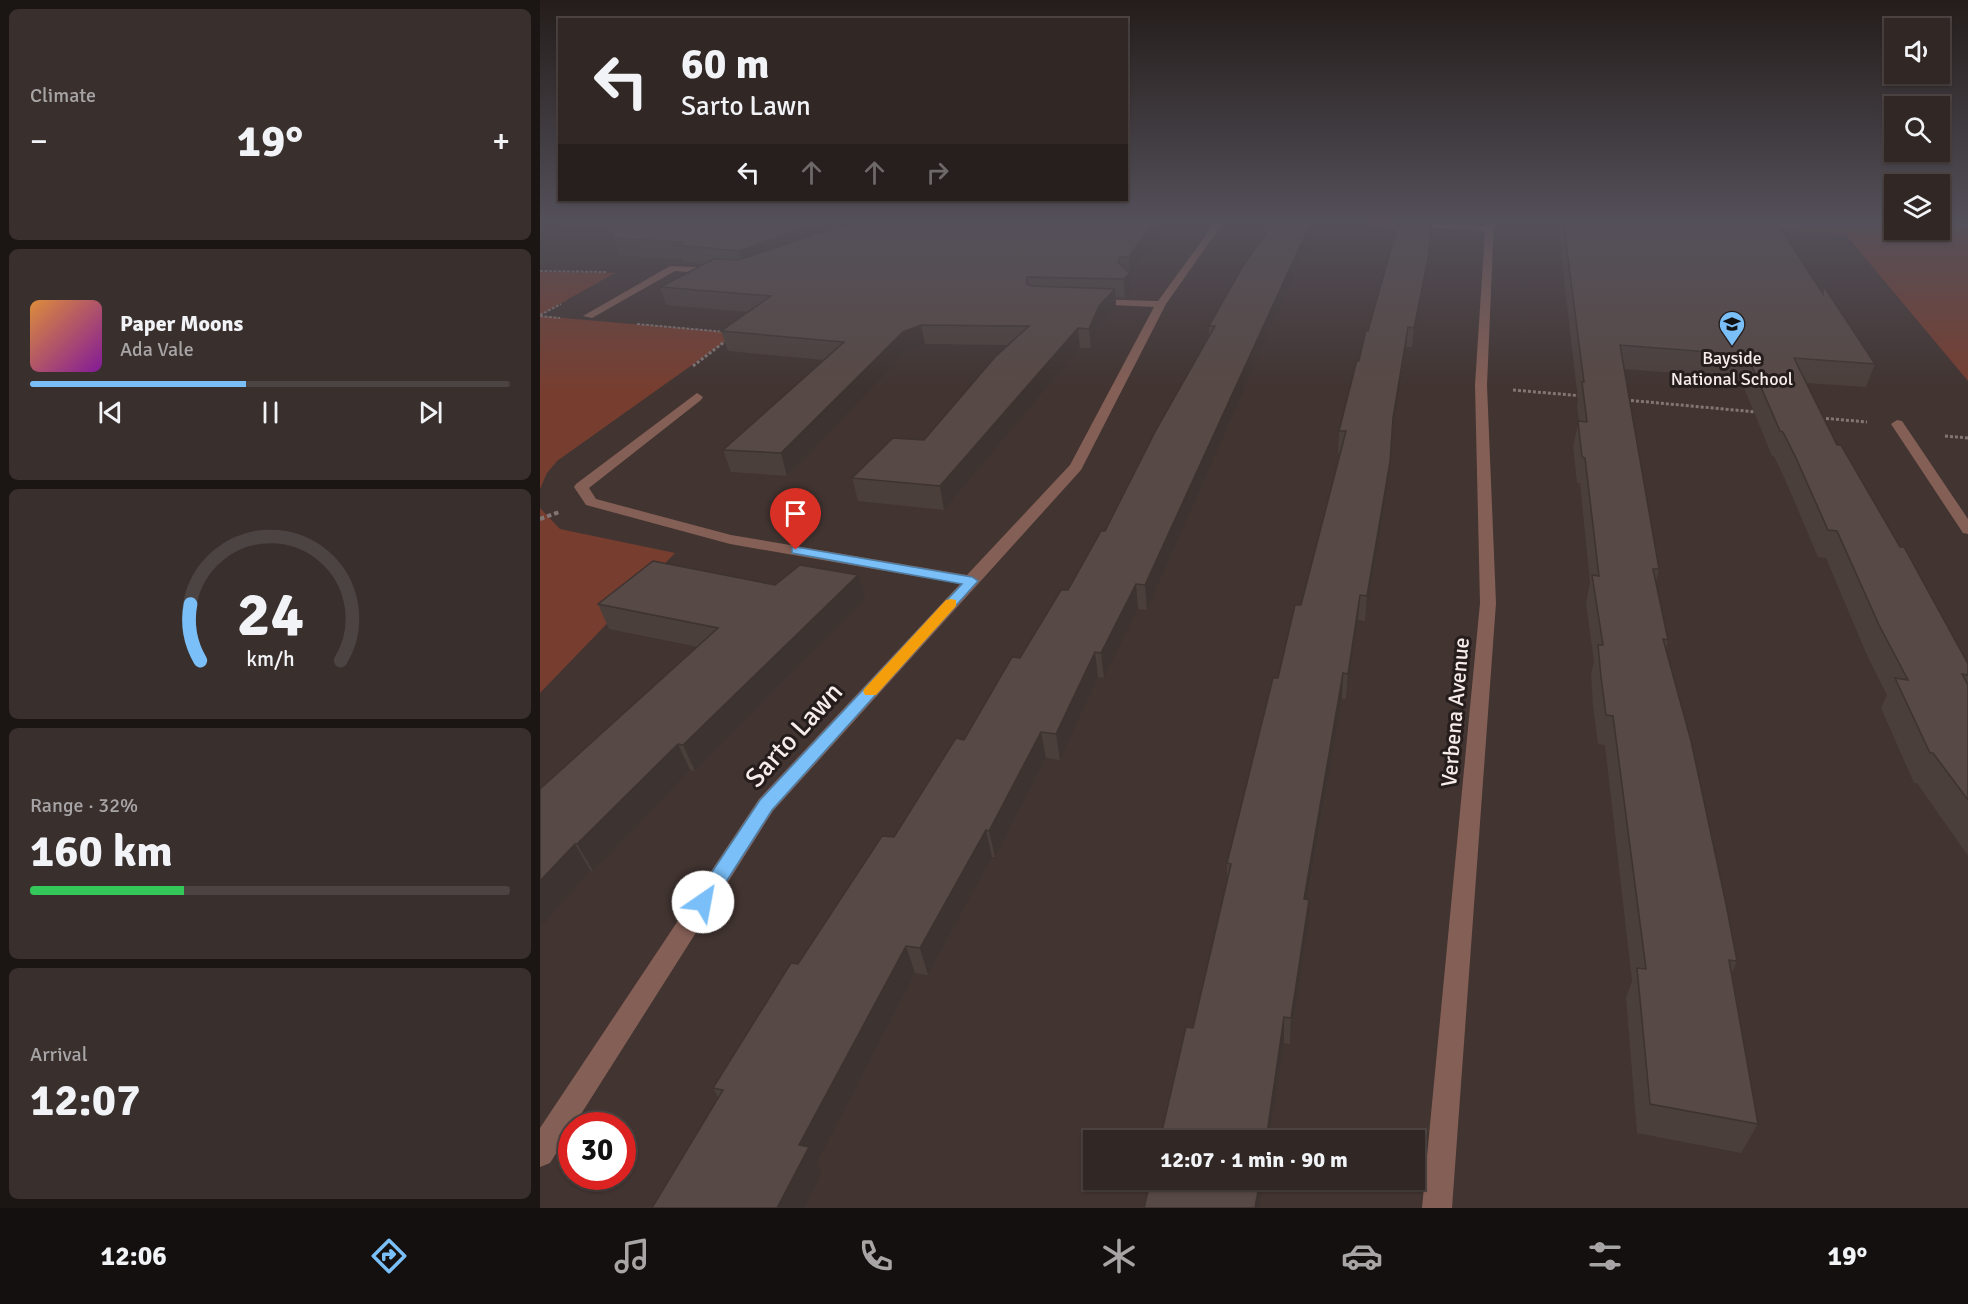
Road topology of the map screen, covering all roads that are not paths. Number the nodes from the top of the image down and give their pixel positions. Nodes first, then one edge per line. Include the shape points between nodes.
1 (658, 276) edge
2 (1181, 276) edge
3 (1487, 276) edge
4 (1081, 300) edge
5 (1161, 304) junction
6 (588, 316) dead end
7 (697, 397) road end
8 (1897, 424) road end
9 (1968, 530) edge
10 (972, 581) junction
11 (540, 1153) edge
12 (1437, 1208) edge

1 - 6 street
2 - 5 street, Sarto Lawn
3 - 12 street, Verbena Avenue via 1481,385 1488,603
4 - 5 street
5 - 10 street, Sarto Lawn via 1076,467
7 - 10 street via 581,487 591,502 730,539
8 - 9 street
10 - 11 street, Sarto Lawn via 766,805

